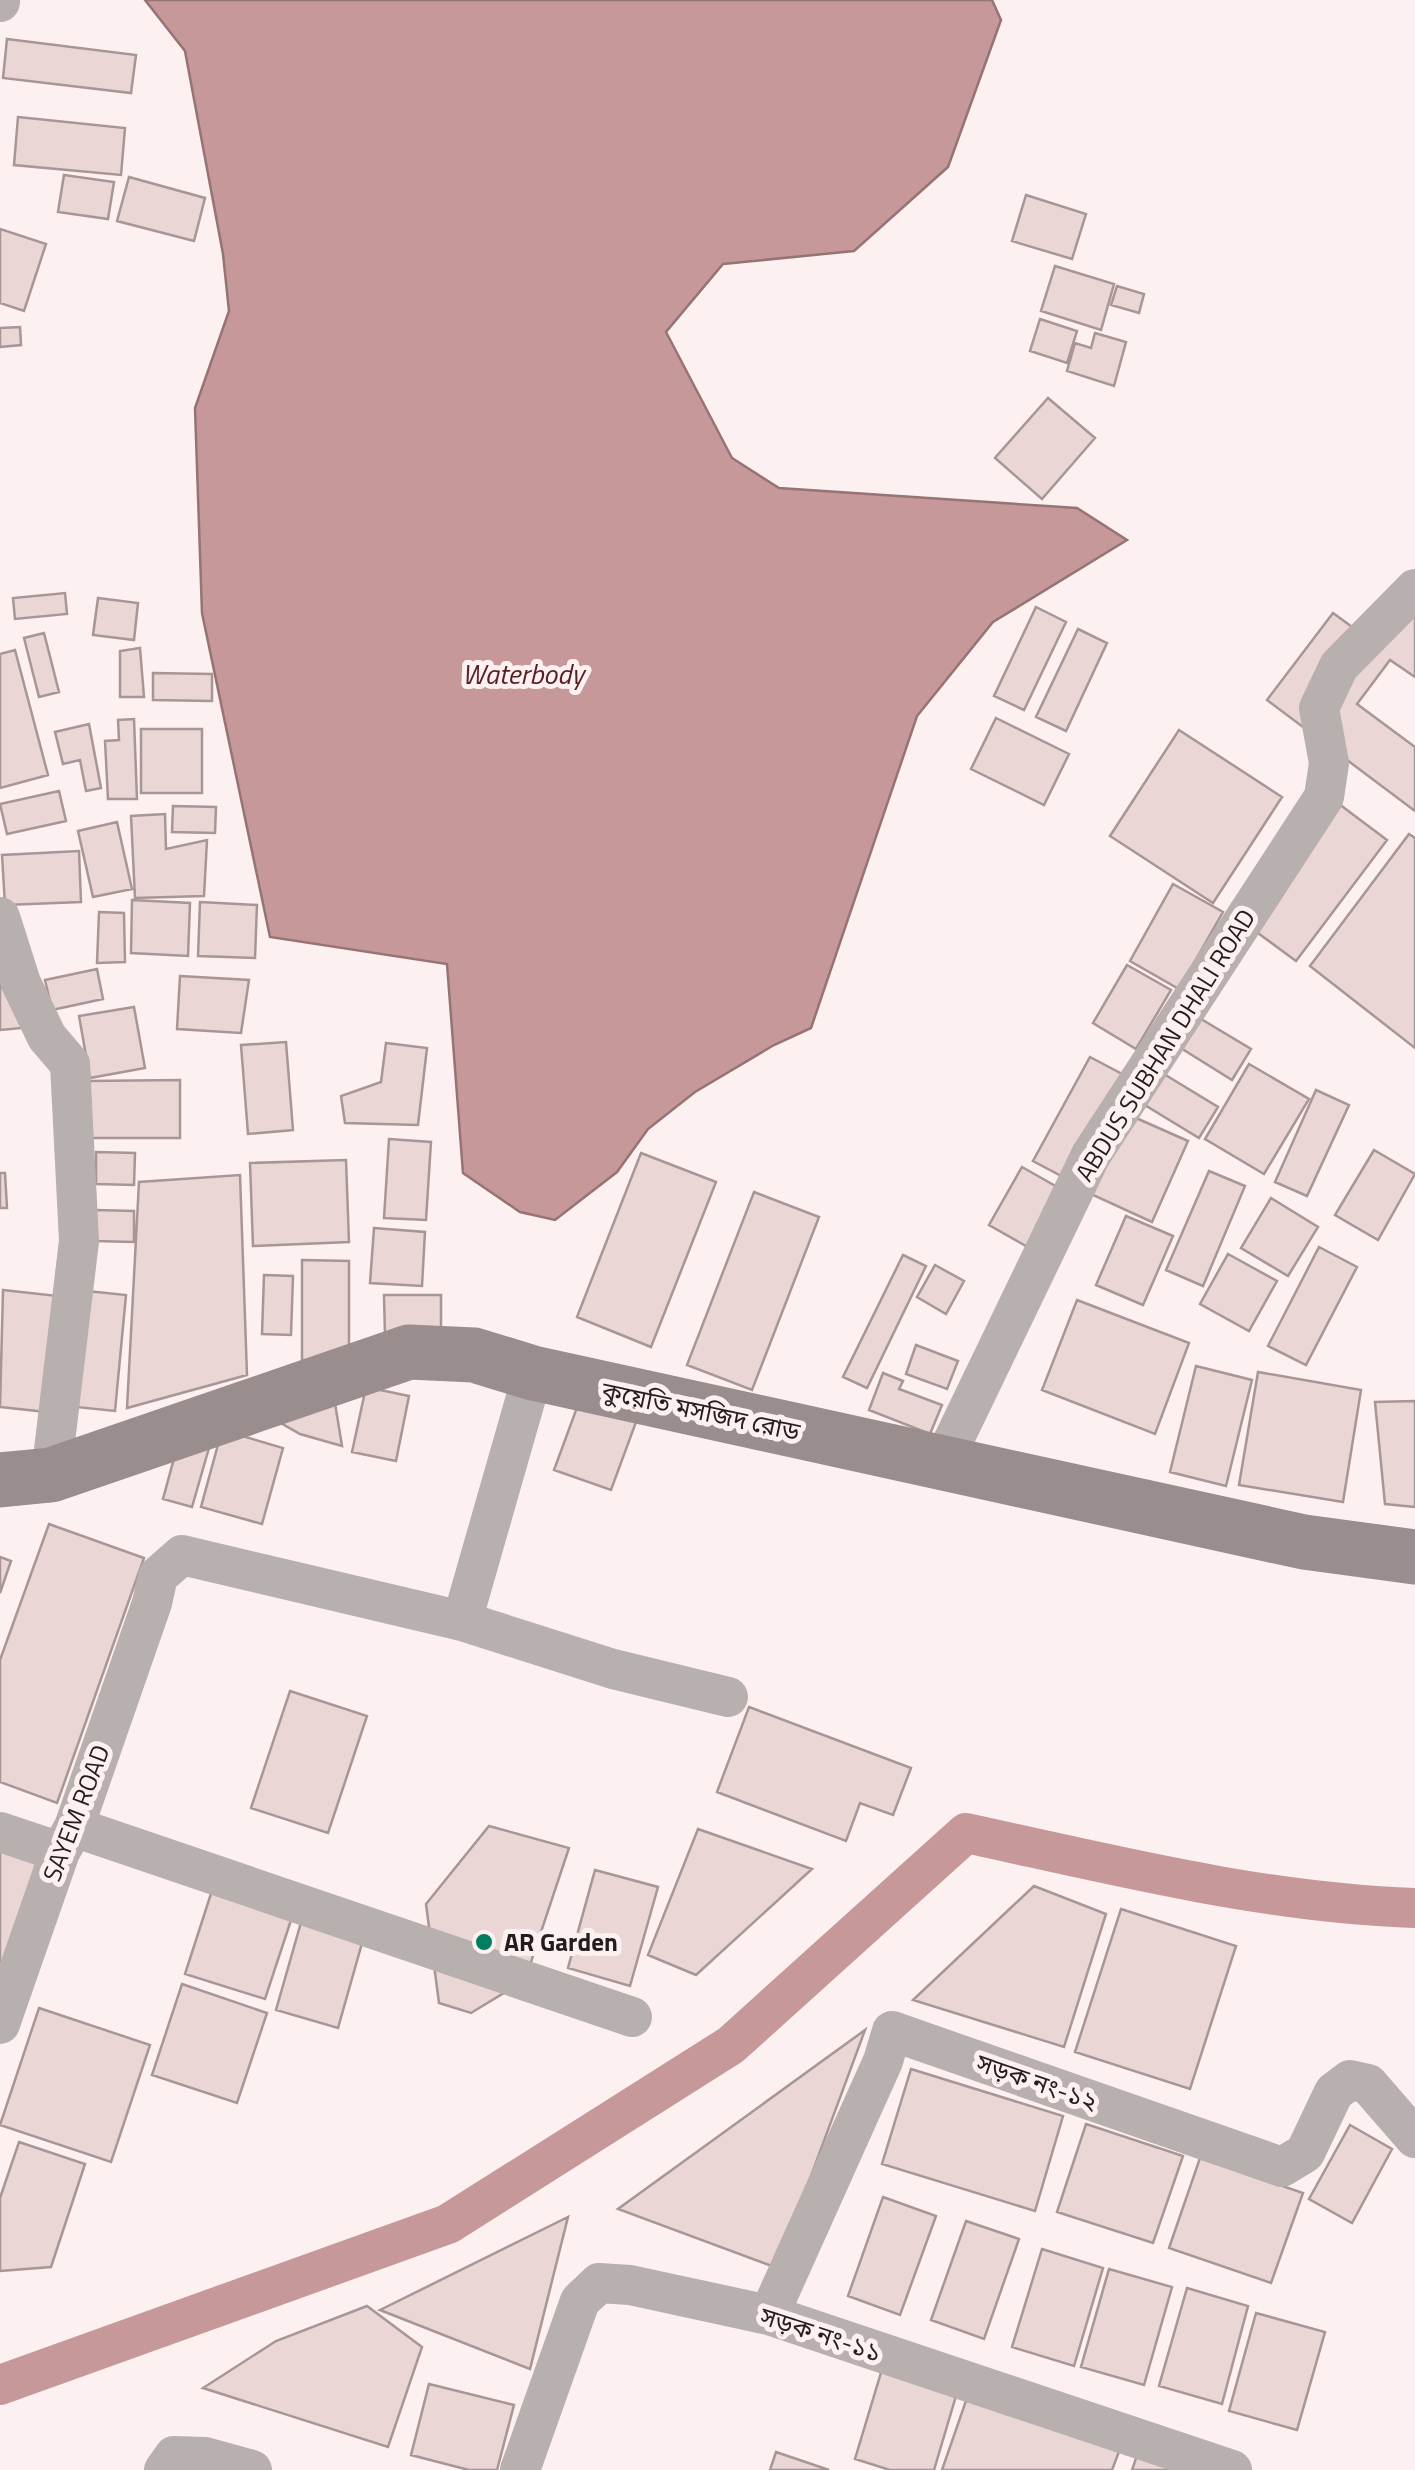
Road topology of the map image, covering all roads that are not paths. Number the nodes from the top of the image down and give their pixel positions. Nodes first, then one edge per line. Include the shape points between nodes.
1 (1415, 590) edge
2 (0, 916) edge
3 (533, 1374) junction
4 (942, 1464) junction
5 (25, 1477) edge
6 (1415, 1557) edge
7 (462, 1621) junction
8 (728, 1697) dead end
9 (0, 1832) edge
10 (67, 1840) junction
11 (632, 2017) dead end
12 (0, 2024) edge
13 (1415, 2138) edge
14 (769, 2315) junction
15 (169, 2463) edge
16 (252, 2470) edge
17 (520, 2470) edge
18 (1232, 2470) edge

1 - 4 street, ABDUS SUBHAN DHALI ROAD via 1339,666 1319,708 1329,764 1324,796 1091,1155
2 - 5 street via 21,983 70,1064 78,1241
3 - 4 street, কুয়েতি মসজিদ রোড
3 - 5 street, কুয়েতি মসজিদ রোড via 474,1355 409,1352
3 - 7 street
4 - 6 street, কুয়েতি মসজিদ রোড via 1304,1542
7 - 8 street
7 - 10 street, SAYEM ROAD via 182,1555 158,1576
9 - 10 street
10 - 11 street
10 - 12 street, SAYEM ROAD
13 - 14 street, সড়ক নং-১২ via 1368,2084 1350,2080 1334,2092 1305,2153 1282,2168 892,2031
14 - 17 street, সড়ক নং-১১ via 599,2284 580,2301
14 - 18 street, সড়ক নং-১১
15 - 16 street via 205,2457

